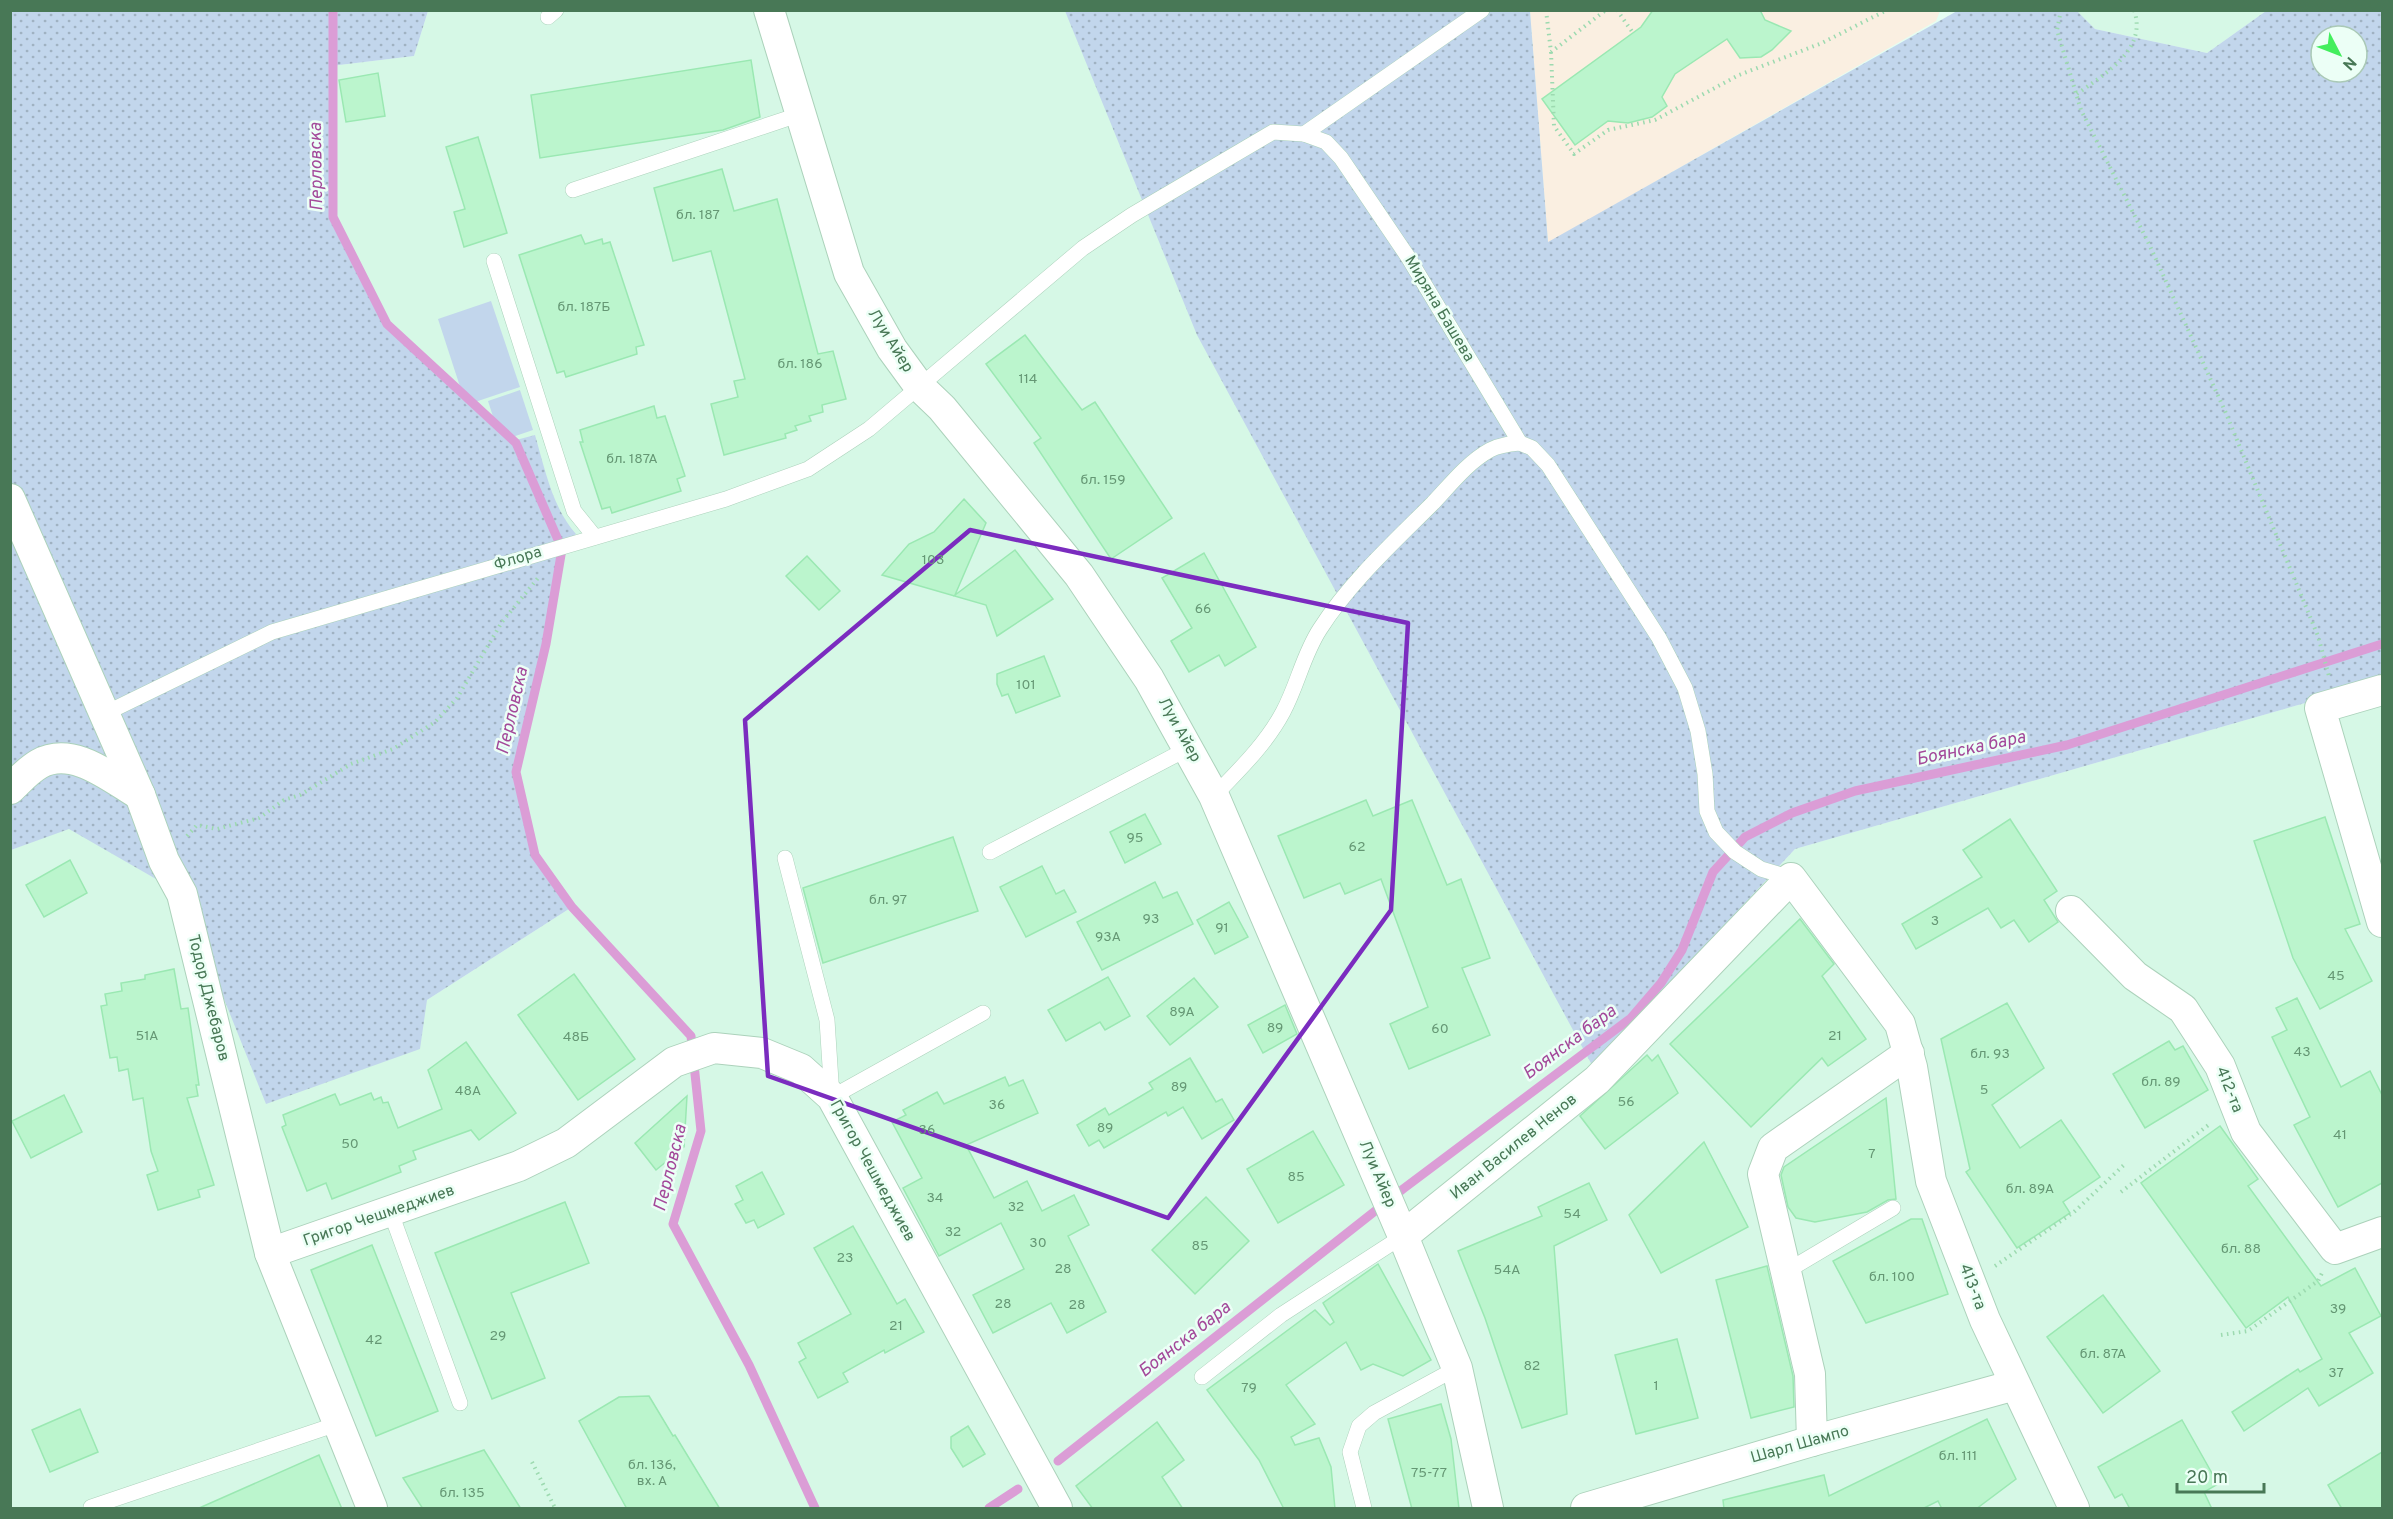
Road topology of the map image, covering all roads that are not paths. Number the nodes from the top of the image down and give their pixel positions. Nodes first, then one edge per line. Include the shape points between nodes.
1 (769, 10) edge
2 (1482, 10) edge
3 (801, 114) junction
4 (1304, 134) junction
5 (573, 190) dead end
6 (494, 261) dead end
7 (919, 386) junction
8 (1520, 443) junction
9 (10, 499) edge
10 (595, 537) junction
11 (2382, 690) edge
12 (104, 714) junction
13 (1189, 748) junction
14 (10, 789) edge
15 (140, 795) junction
16 (1214, 796) junction
17 (990, 852) dead end
18 (785, 858) dead end
19 (1791, 878) junction
20 (2071, 911) dead end
21 (2382, 922) edge
22 (983, 1013) dead end
23 (1909, 1053) junction
24 (832, 1097) junction
25 (1893, 1208) dead end
26 (1393, 1212) junction
27 (391, 1213) junction
28 (2382, 1232) edge
29 (270, 1253) junction
30 (1787, 1271) junction
31 (1457, 1368) junction
32 (1202, 1377) dead end
33 (2015, 1385) junction
34 (460, 1403) dead end
35 (337, 1424) junction
36 (1812, 1441) junction
37 (1627, 1503) edge
38 (1050, 1506) edge
39 (90, 1507) edge
40 (372, 1509) edge
41 (1364, 1509) edge
42 (1488, 1509) edge
43 (1586, 1509) edge
44 (2074, 1509) edge

1 - 3 street, Луи Айер
2 - 4 lane
3 - 5 lane
3 - 7 street, Луи Айер via 849,273 892,349
4 - 7 lane, Миряна Башева via 1273,132 1132,214 1083,248
4 - 8 lane, Миряна Башева via 1326,142 1341,158 1408,257
6 - 10 lane via 574,511
7 - 10 lane, Флора via 869,429 807,470 726,499
7 - 13 street, Луи Айер via 942,408 1079,575 1149,679
8 - 16 lane via 1489,451 1467,467 1362,578 1320,628 1302,662 1295,686 1257,752
8 - 19 lane, Миряна Башева via 1532,448 1548,465 1659,638 1685,688 1698,731 1707,811 1716,832 1735,852 1761,869
9 - 12 street, Тодор Джебаров
10 - 12 lane, Флора via 272,632
11 - 21 street via 2320,708
12 - 15 street, Тодор Джебаров
13 - 16 street, Луи Айер
13 - 17 lane
14 - 15 street via 40,763 69,758
15 - 29 street, Тодор Джебаров via 164,861 182,894
16 - 26 street, Луи Айер
18 - 24 lane via 827,1020
19 - 23 street, 413-та via 1900,1024
19 - 26 street, Иван Василев Ненов via 1597,1080
20 - 28 street, 412-та via 2135,976 2183,1009 2220,1066 2246,1132 2335,1249
22 - 24 lane
23 - 30 street via 1773,1148 1763,1174
23 - 33 street, 413-та via 1931,1181
24 - 27 street, Григор Чешмеджиев via 801,1069 762,1053 714,1048 674,1062 566,1143 519,1166
24 - 38 street, Григор Чешмеджиев
25 - 30 lane
26 - 31 street, Луи Айер
26 - 32 lane, Иван Василев Ненов via 1281,1315
27 - 29 street, Григор Чешмеджиев
27 - 34 lane
29 - 35 street, Тодор Джебаров
30 - 36 street via 1810,1374
31 - 41 lane via 1374,1413 1359,1426 1350,1452
31 - 42 street, Луи Айер
33 - 36 street, Шарл Шампо
33 - 44 street, 413-та
35 - 39 lane
35 - 40 street, Тодор Джебаров
36 - 37 street, Шарл Шампо
37 - 43 street, Шарл Шампо

